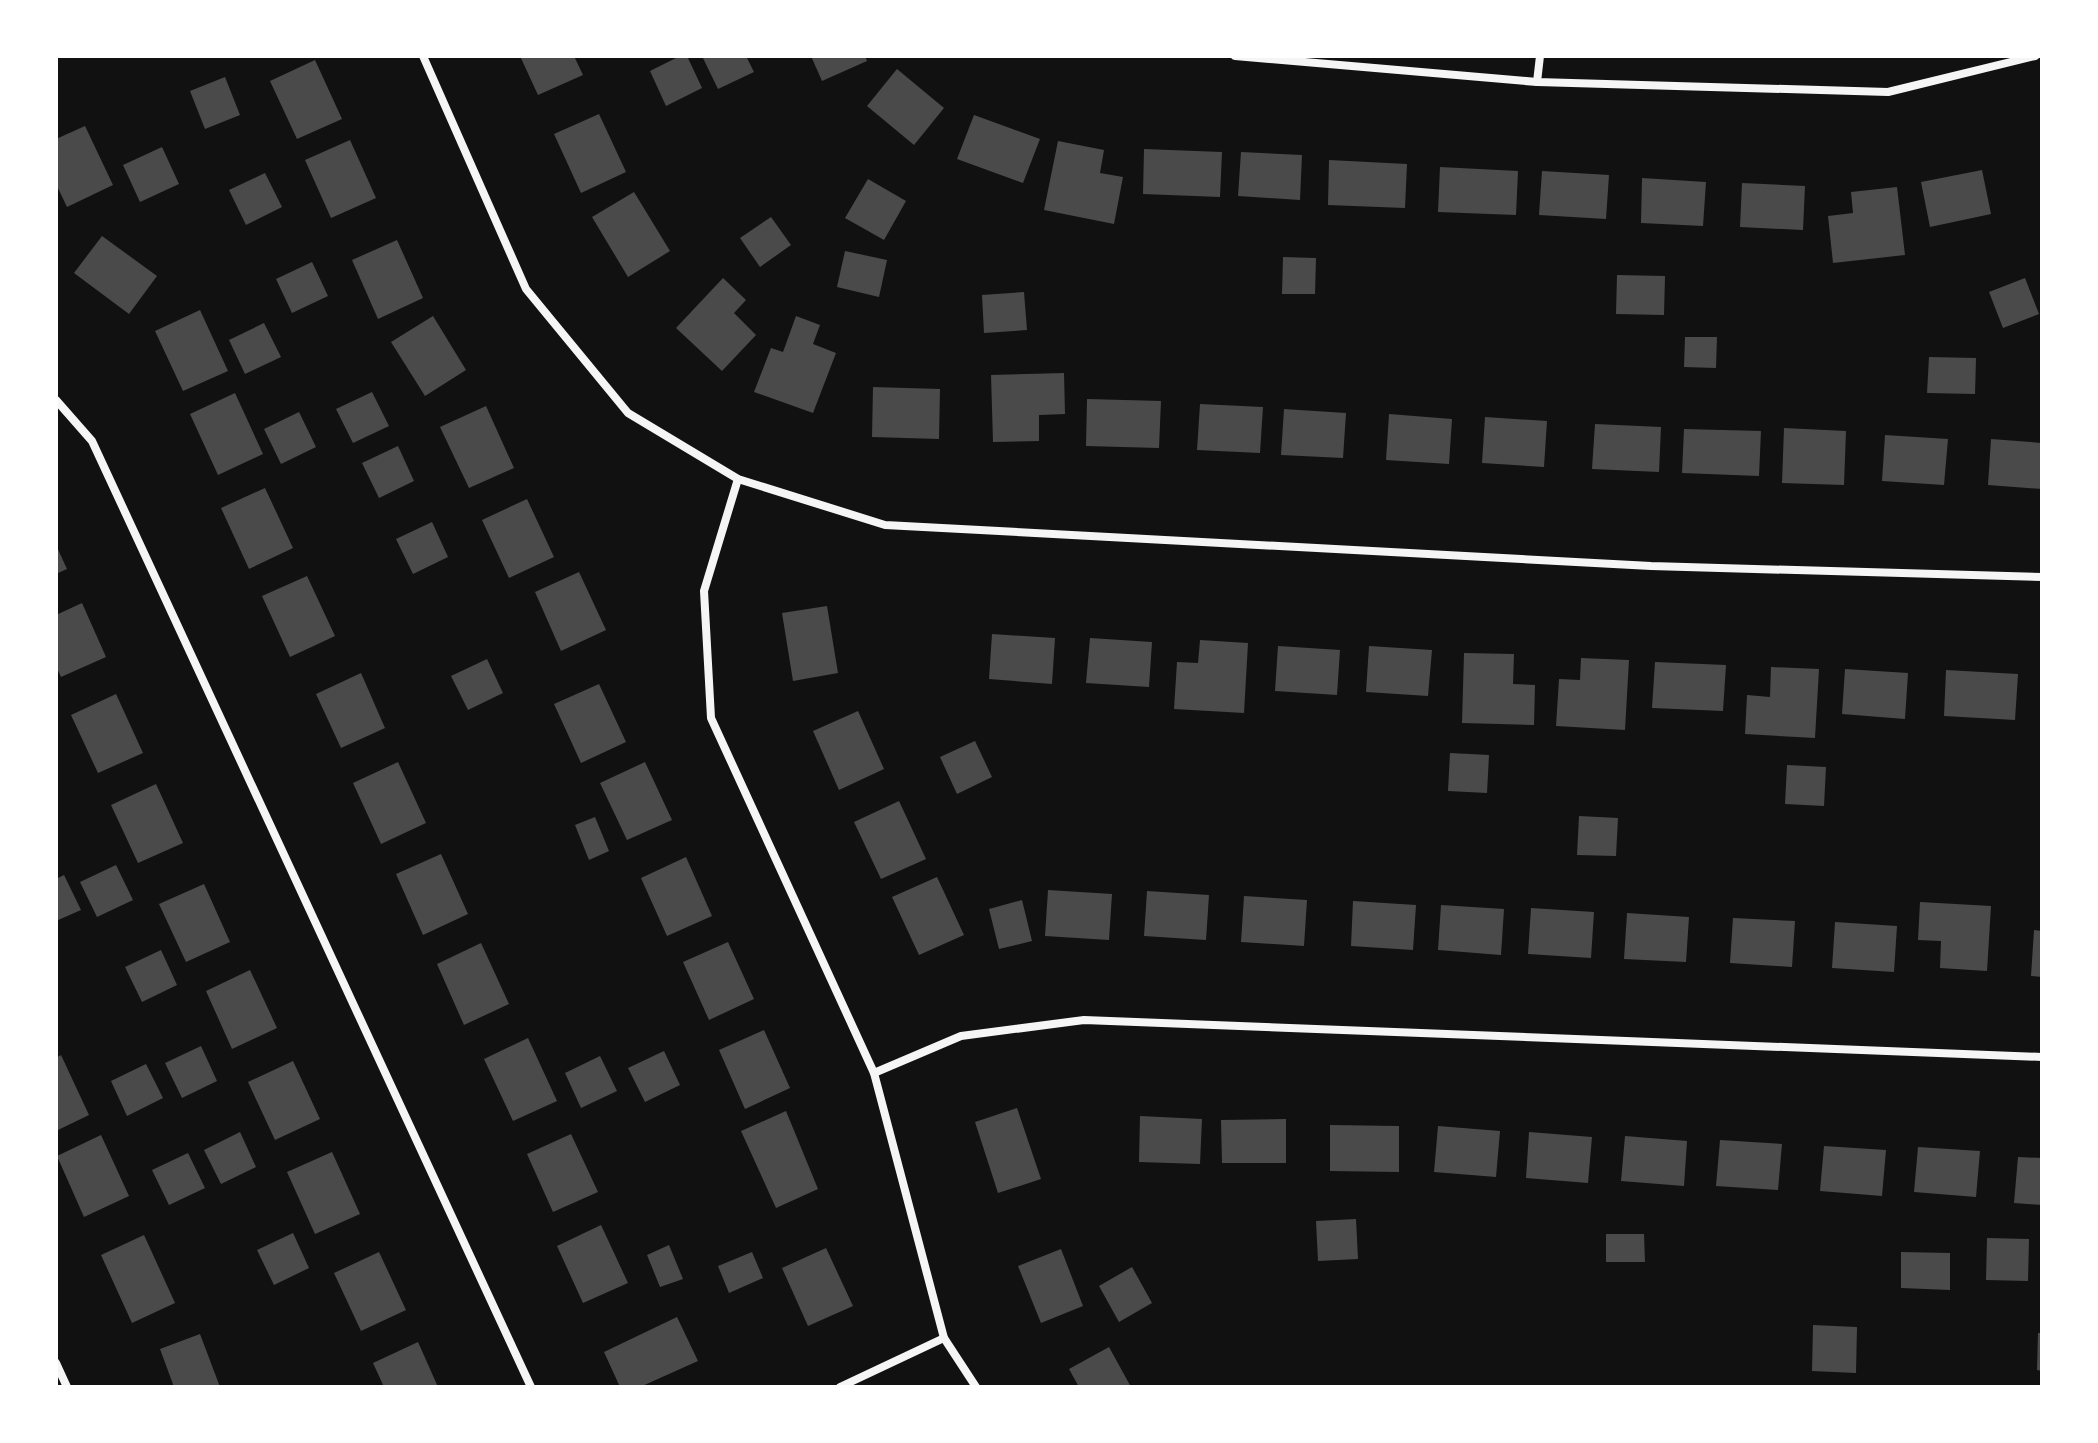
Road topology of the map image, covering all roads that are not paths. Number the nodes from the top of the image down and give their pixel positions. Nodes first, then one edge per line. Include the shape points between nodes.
1 (423, 56) edge
2 (1235, 56) edge
3 (1540, 56) edge
4 (2035, 56) edge
5 (1537, 82) junction
6 (56, 400) edge
7 (738, 479) junction
8 (2042, 577) edge
9 (2042, 1057) edge
10 (874, 1073) junction
11 (944, 1338) junction
12 (56, 1363) edge
13 (67, 1387) edge
14 (531, 1387) edge
15 (840, 1387) edge
16 (976, 1387) edge

1 - 7 street via 526,289 628,413
2 - 5 street
3 - 5 street
4 - 5 street via 1888,92
6 - 14 street via 92,441
7 - 8 street via 885,525 1651,566
7 - 10 street via 704,591 711,718
9 - 10 street via 1084,1020 961,1036
10 - 11 street
11 - 15 street
11 - 16 street
12 - 13 street

